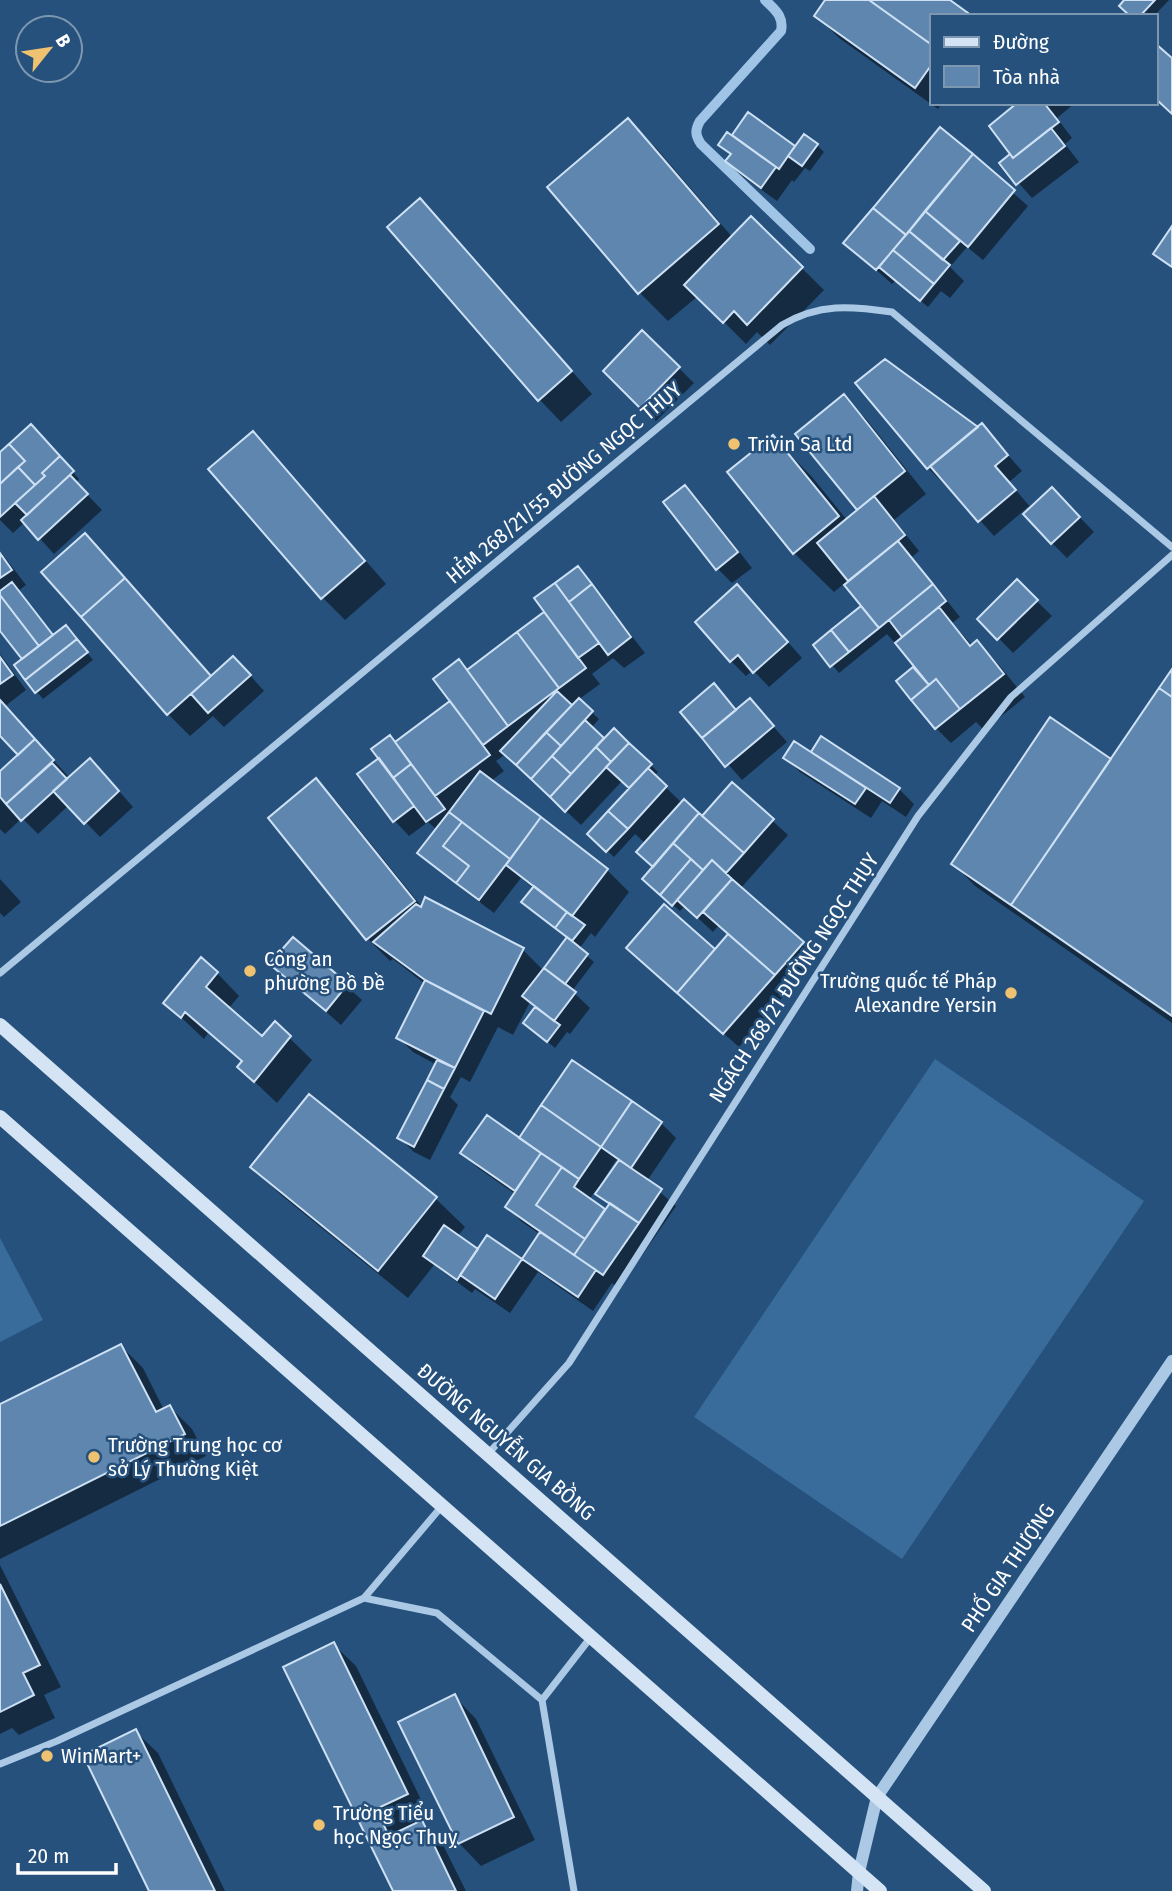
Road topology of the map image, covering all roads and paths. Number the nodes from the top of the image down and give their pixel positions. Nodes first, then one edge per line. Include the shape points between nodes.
1 (1172, 547) edge
2 (1172, 555) edge
3 (0, 974) edge
4 (0, 1025) edge
5 (0, 1117) edge
6 (1172, 1361) edge
7 (488, 1454) junction
8 (442, 1506) junction
9 (364, 1598) junction
10 (591, 1637) junction
11 (541, 1700) junction
12 (0, 1764) edge
13 (877, 1797) junction
14 (859, 1872) junction
15 (574, 1891) edge
16 (858, 1891) edge
17 (880, 1891) edge
18 (984, 1891) edge

1 - 3 street, HẺM 268/21/55 ĐƯỜNG NGỌC THỤY via 892,312 853,306 800,314
2 - 7 street, NGÁCH 268/21 ĐƯỜNG NGỌC THỤY via 1012,697 918,816 569,1363
4 - 7 main road, ĐƯỜNG NGUYỄN GIA BỒNG
5 - 8 main road
6 - 13 street, PHỐ GIA THƯỢNG
7 - 13 main road, ĐƯỜNG NGUYỄN GIA BỒNG
8 - 9 street
8 - 10 main road
9 - 11 street via 437,1613
9 - 12 street
10 - 11 street
10 - 14 main road
11 - 15 street
13 - 14 street
13 - 18 main road, ĐƯỜNG NGUYỄN GIA BỒNG
14 - 16 street
14 - 17 main road

